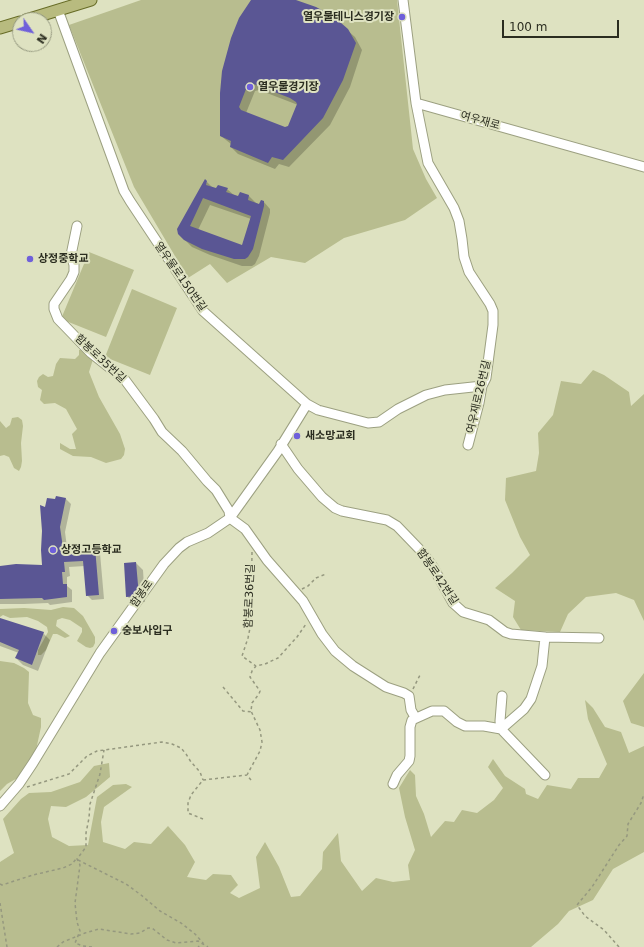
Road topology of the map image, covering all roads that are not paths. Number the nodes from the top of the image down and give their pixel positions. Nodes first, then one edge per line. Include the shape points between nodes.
1 (91, 0) edge
2 (403, 0) edge
3 (58, 10) junction
4 (52, 12) edge
5 (12, 24) edge
6 (0, 28) edge
7 (416, 103) junction
8 (644, 167) edge
9 (77, 226) dead end
10 (482, 386) junction
11 (307, 404) junction
12 (281, 444) junction
13 (468, 445) dead end
14 (230, 518) junction
15 (545, 638) junction
16 (599, 638) dead end
17 (502, 696) dead end
18 (415, 717) junction
19 (501, 729) junction
20 (545, 775) dead end
21 (393, 784) dead end
22 (0, 806) edge

1 - 3 main road
2 - 7 street
3 - 4 main road
3 - 11 street, 열우물로150번길 via 124,191 130,201 203,312
5 - 6 main road
7 - 8 street, 여우재로
7 - 10 street, 여우재로26번길 via 428,163 459,221 464,257 469,272 493,311 491,346 486,378
9 - 14 street, 함봉로35번길 via 70,255 74,272 54,304 55,314 91,353 125,380 162,432 182,450 216,490 229,511
10 - 11 street, 열우물로150번길 via 426,395 379,422 368,424 318,410
10 - 13 street, 여우재로26번길
11 - 12 street, 함봉로
12 - 14 street, 함봉로
12 - 15 street, 함봉로42번길 via 298,469 335,508 386,520 397,526 423,553 458,609 489,620 511,634
14 - 18 street, 함봉로36번길 via 245,529 296,592 322,634 336,651 353,666 386,687 409,696
14 - 22 street, 함봉로 via 208,533 187,542 164,564 100,653 33,764
15 - 16 street, 함봉로42번길
15 - 19 street via 542,666 531,699 524,709
17 - 19 street
18 - 19 street via 432,711 444,711 465,726
18 - 21 street via 410,726 410,756
19 - 20 street

